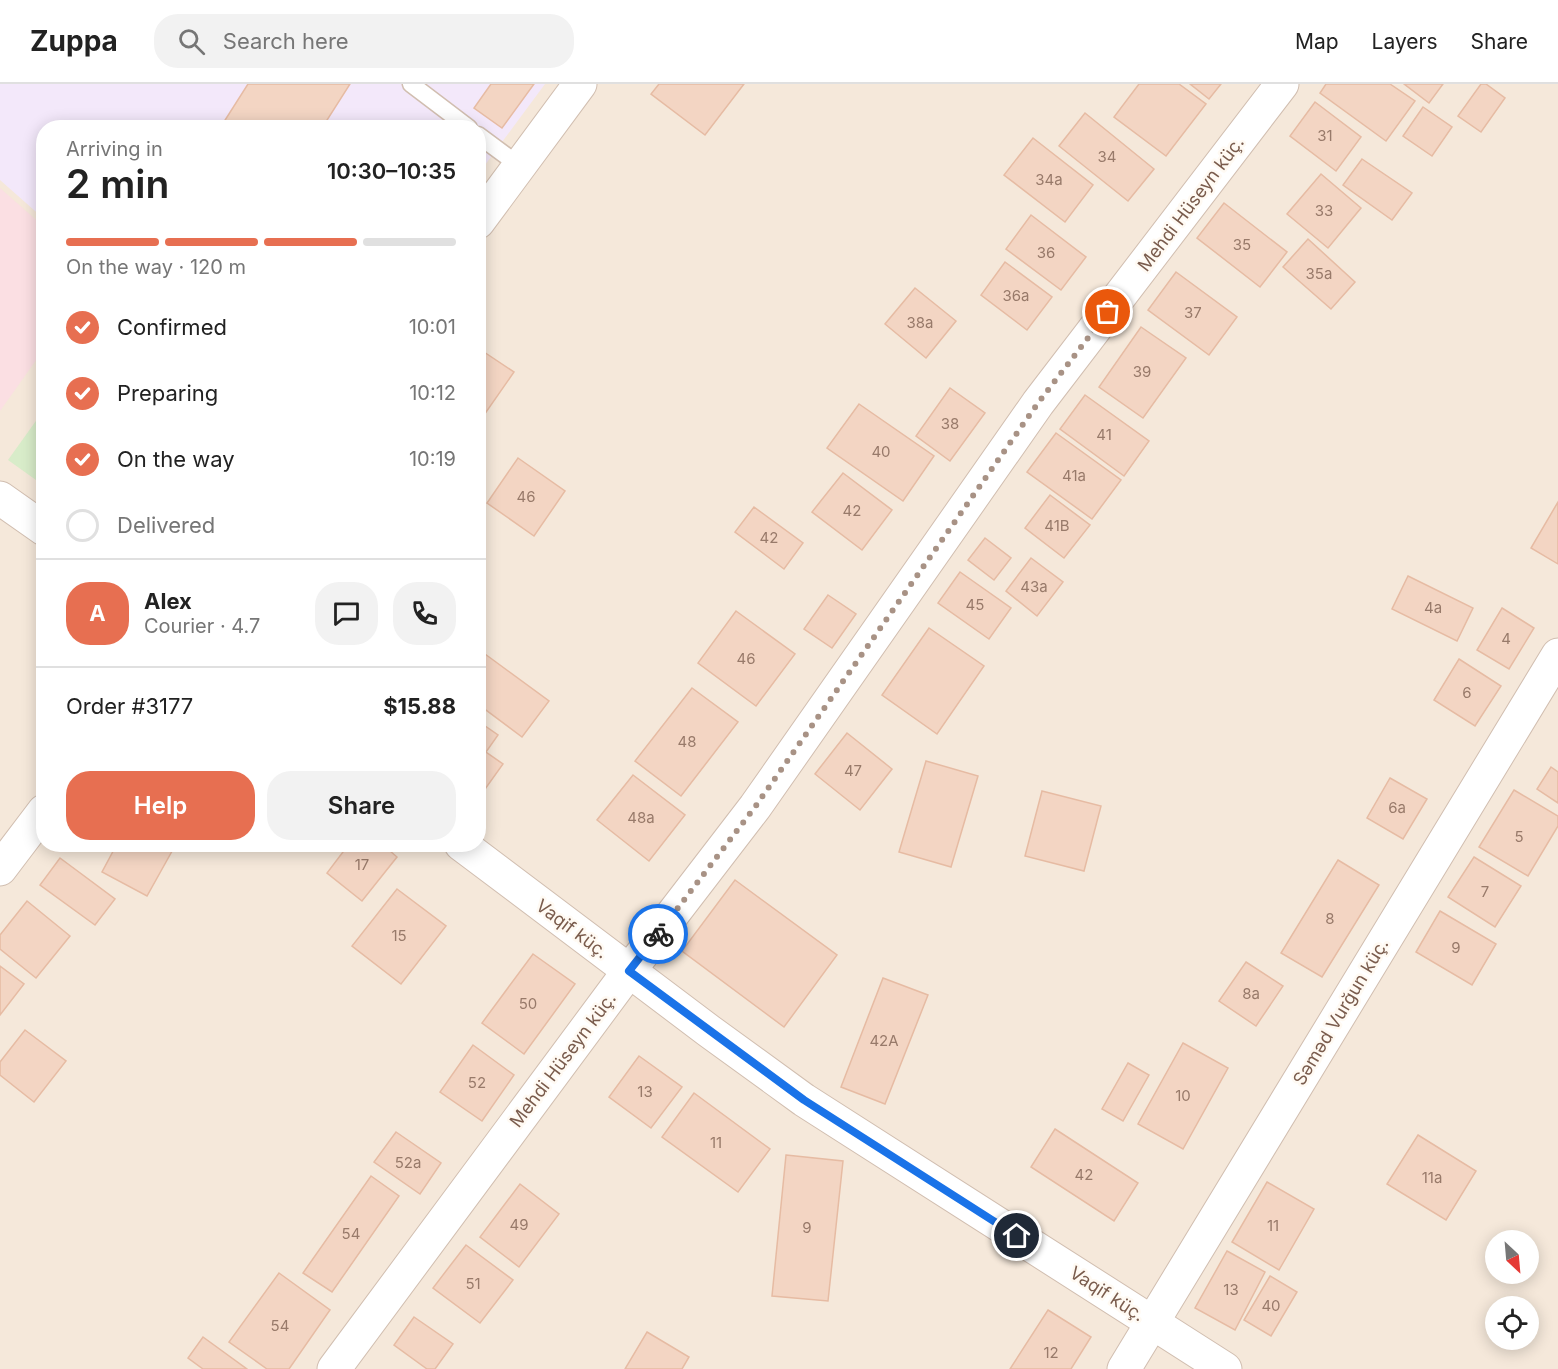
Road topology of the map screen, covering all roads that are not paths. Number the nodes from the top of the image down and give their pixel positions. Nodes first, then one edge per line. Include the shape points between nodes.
1 (411, 84) edge
2 (580, 84) edge
3 (1282, 84) edge
4 (458, 120) edge
5 (486, 141) edge
6 (520, 166) junction
7 (486, 211) edge
8 (0, 498) edge
9 (36, 523) edge
10 (1558, 655) edge
11 (36, 822) edge
12 (472, 852) edge
13 (0, 869) edge
14 (629, 971) junction
15 (1153, 1323) junction
16 (334, 1369) edge
17 (1124, 1369) edge
18 (1225, 1369) edge

1 - 4 lane
2 - 6 street
3 - 14 street, Mehdi Hüseyn küç. via 1038,403 774,781
5 - 6 lane
6 - 7 street
8 - 9 street
10 - 15 street, Səməd Vurğun küç.
11 - 13 street
12 - 14 street, Vaqif küç.
14 - 15 street, Vaqif küç. via 804,1100
14 - 16 street, Mehdi Hüseyn küç.
15 - 17 street, Səməd Vurğun küç.
15 - 18 street, Vaqif küç.

